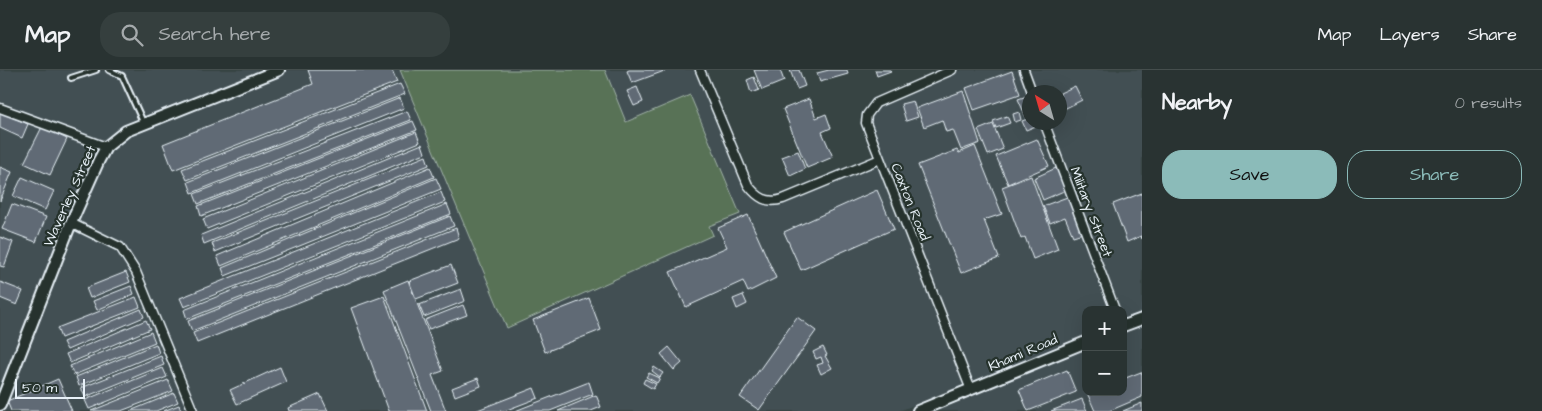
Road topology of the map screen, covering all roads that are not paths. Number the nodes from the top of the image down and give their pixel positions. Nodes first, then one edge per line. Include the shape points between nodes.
1 (96, 70) edge
2 (109, 70) edge
3 (279, 70) edge
4 (700, 70) edge
5 (930, 70) edge
6 (952, 70) edge
7 (1024, 70) edge
8 (71, 78) dead end
9 (932, 78) junction
10 (1029, 85) edge
11 (0, 108) edge
12 (144, 124) junction
13 (1047, 130) edge
14 (106, 147) junction
15 (880, 159) junction
16 (71, 223) junction
17 (1113, 306) edge
18 (1142, 319) edge
19 (1127, 325) edge
20 (1082, 344) edge
21 (971, 390) junction
22 (0, 405) edge
23 (193, 411) edge
24 (918, 411) edge

1 - 8 lane
2 - 12 lane via 122,76
3 - 12 street, Waverley Street
4 - 15 street via 748,185 766,201 783,199
5 - 9 street
6 - 9 street, Caxton Road
7 - 10 street
9 - 15 street, Caxton Road via 870,108 866,123
11 - 14 street
12 - 14 street, Waverley Street via 126,131
13 - 17 street, Military Street
14 - 16 street, Waverley Street
15 - 21 street, Caxton Road
16 - 22 street, Waverley Street
16 - 23 street via 120,247 128,257
18 - 19 street
20 - 21 street, Khami Road
21 - 24 street, Khami Road

